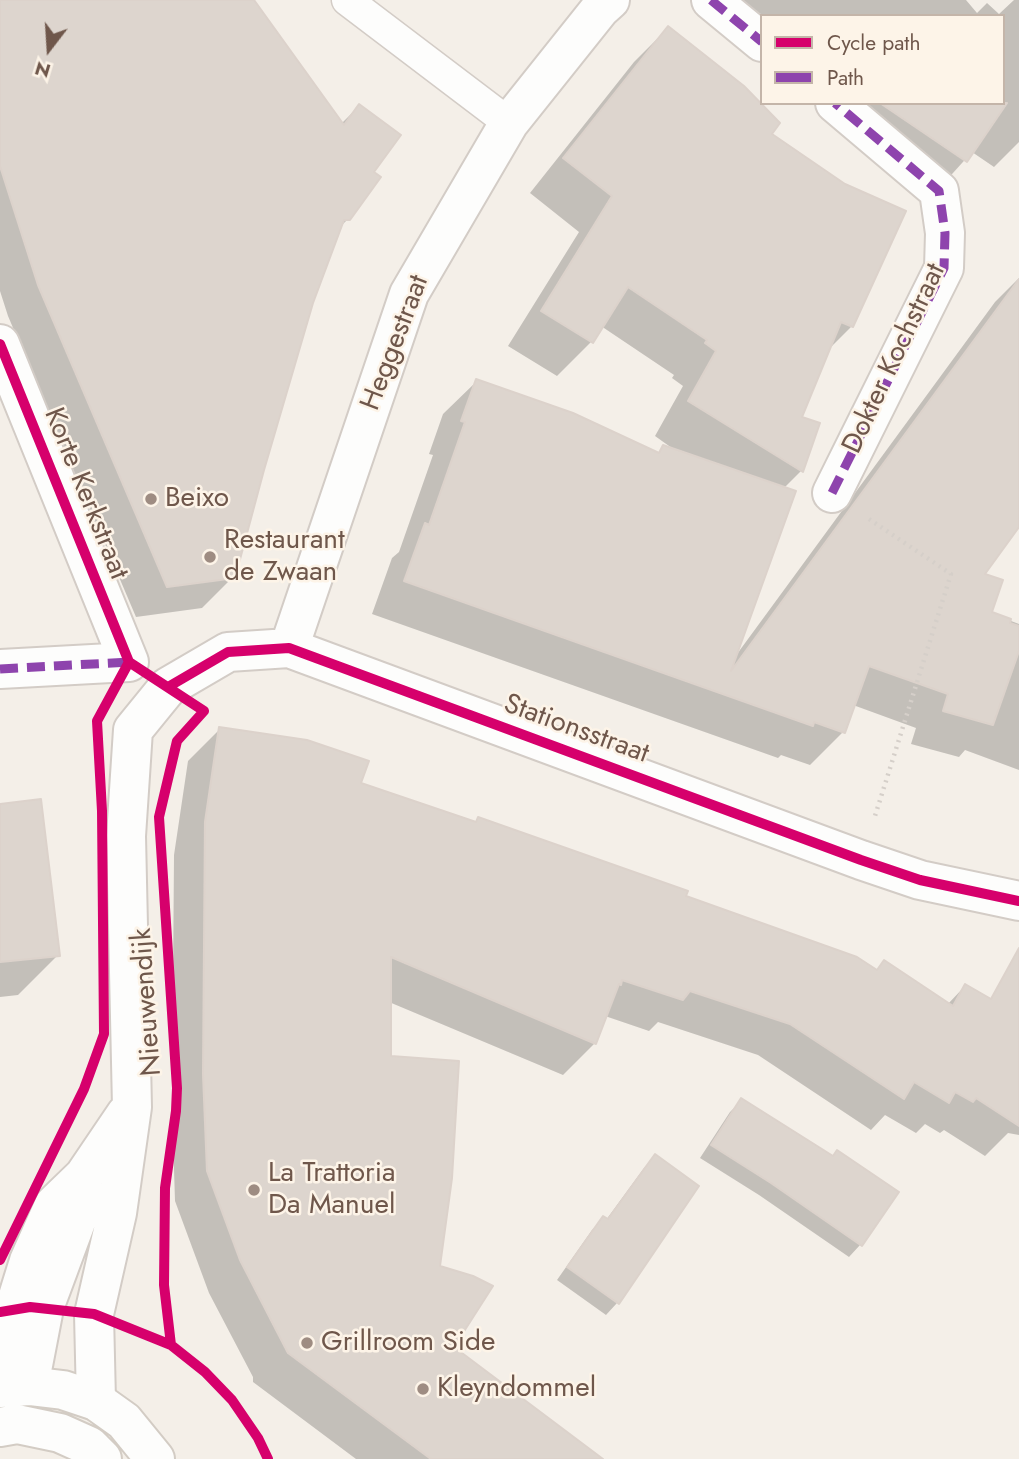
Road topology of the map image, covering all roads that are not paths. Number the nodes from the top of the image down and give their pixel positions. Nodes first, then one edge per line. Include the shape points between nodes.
1 (347, 0) edge
2 (610, 0) edge
3 (711, 0) edge
4 (760, 40) edge
5 (837, 105) edge
6 (509, 123) junction
7 (0, 344) edge
8 (832, 493) road end
9 (289, 648) junction
10 (0, 669) edge
11 (168, 687) joint
12 (1019, 901) edge
13 (132, 1107) junction
14 (84, 1176) junction
15 (0, 1355) edge
16 (15, 1387) edge
17 (96, 1401) junction
18 (8, 1426) edge
19 (102, 1459) edge
20 (155, 1459) edge

1 - 6 lane
2 - 6 street, Heggestraat
3 - 4 street
5 - 8 street, Dokter Kochstraat via 939,191 945,233 944,268
6 - 9 street, Heggestraat via 409,294
7 - 10 street, Korte Kerkstraat via 129,662
9 - 11 street, Stationsstraat via 228,652
9 - 12 street, Stationsstraat via 861,860 920,880
11 - 13 street, Nieuwendijk via 134,730 126,836
13 - 14 street, Nieuwendijk
13 - 17 street, Nieuwendijk via 117,1213 94,1314
14 - 15 street, Nieuwendijk via 54,1205 29,1261
14 - 16 street, Nieuwendijk via 80,1211
16 - 17 street via 63,1390
16 - 18 street, Nieuwendijk
17 - 20 street via 124,1421
18 - 19 street via 60,1433 89,1446

